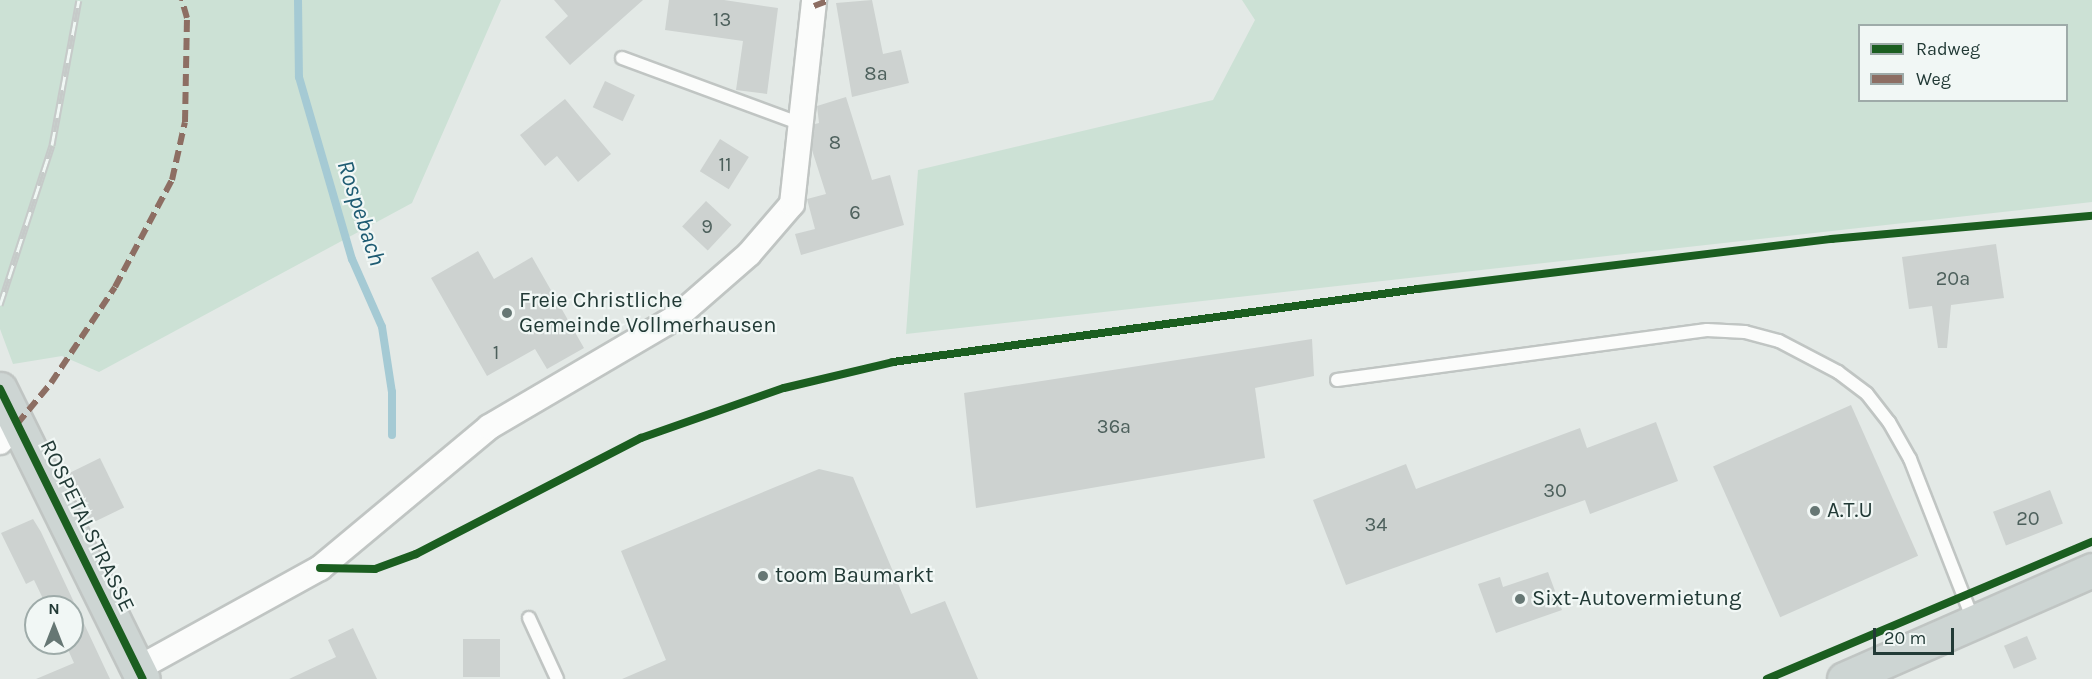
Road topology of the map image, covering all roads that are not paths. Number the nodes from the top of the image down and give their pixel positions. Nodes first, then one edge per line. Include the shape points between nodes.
1 (814, 0) edge
2 (622, 58) dead end
3 (801, 124) junction
4 (1337, 380) dead end
5 (0, 388) edge
6 (9, 433) edge
7 (2092, 570) edge
8 (530, 618) dead end
9 (1975, 622) junction
10 (140, 674) edge
11 (557, 679) edge
12 (1844, 679) edge

1 - 3 street
2 - 3 lane
3 - 10 street via 792,204 748,254 678,316 489,427 320,568
4 - 9 lane via 1707,330 1745,332 1779,341 1810,354 1867,394 1889,422 1910,459
5 - 6 main road, ROSPETALSTRASSE
6 - 10 main road, ROSPETALSTRASSE
7 - 9 main road
8 - 11 lane
9 - 12 main road

